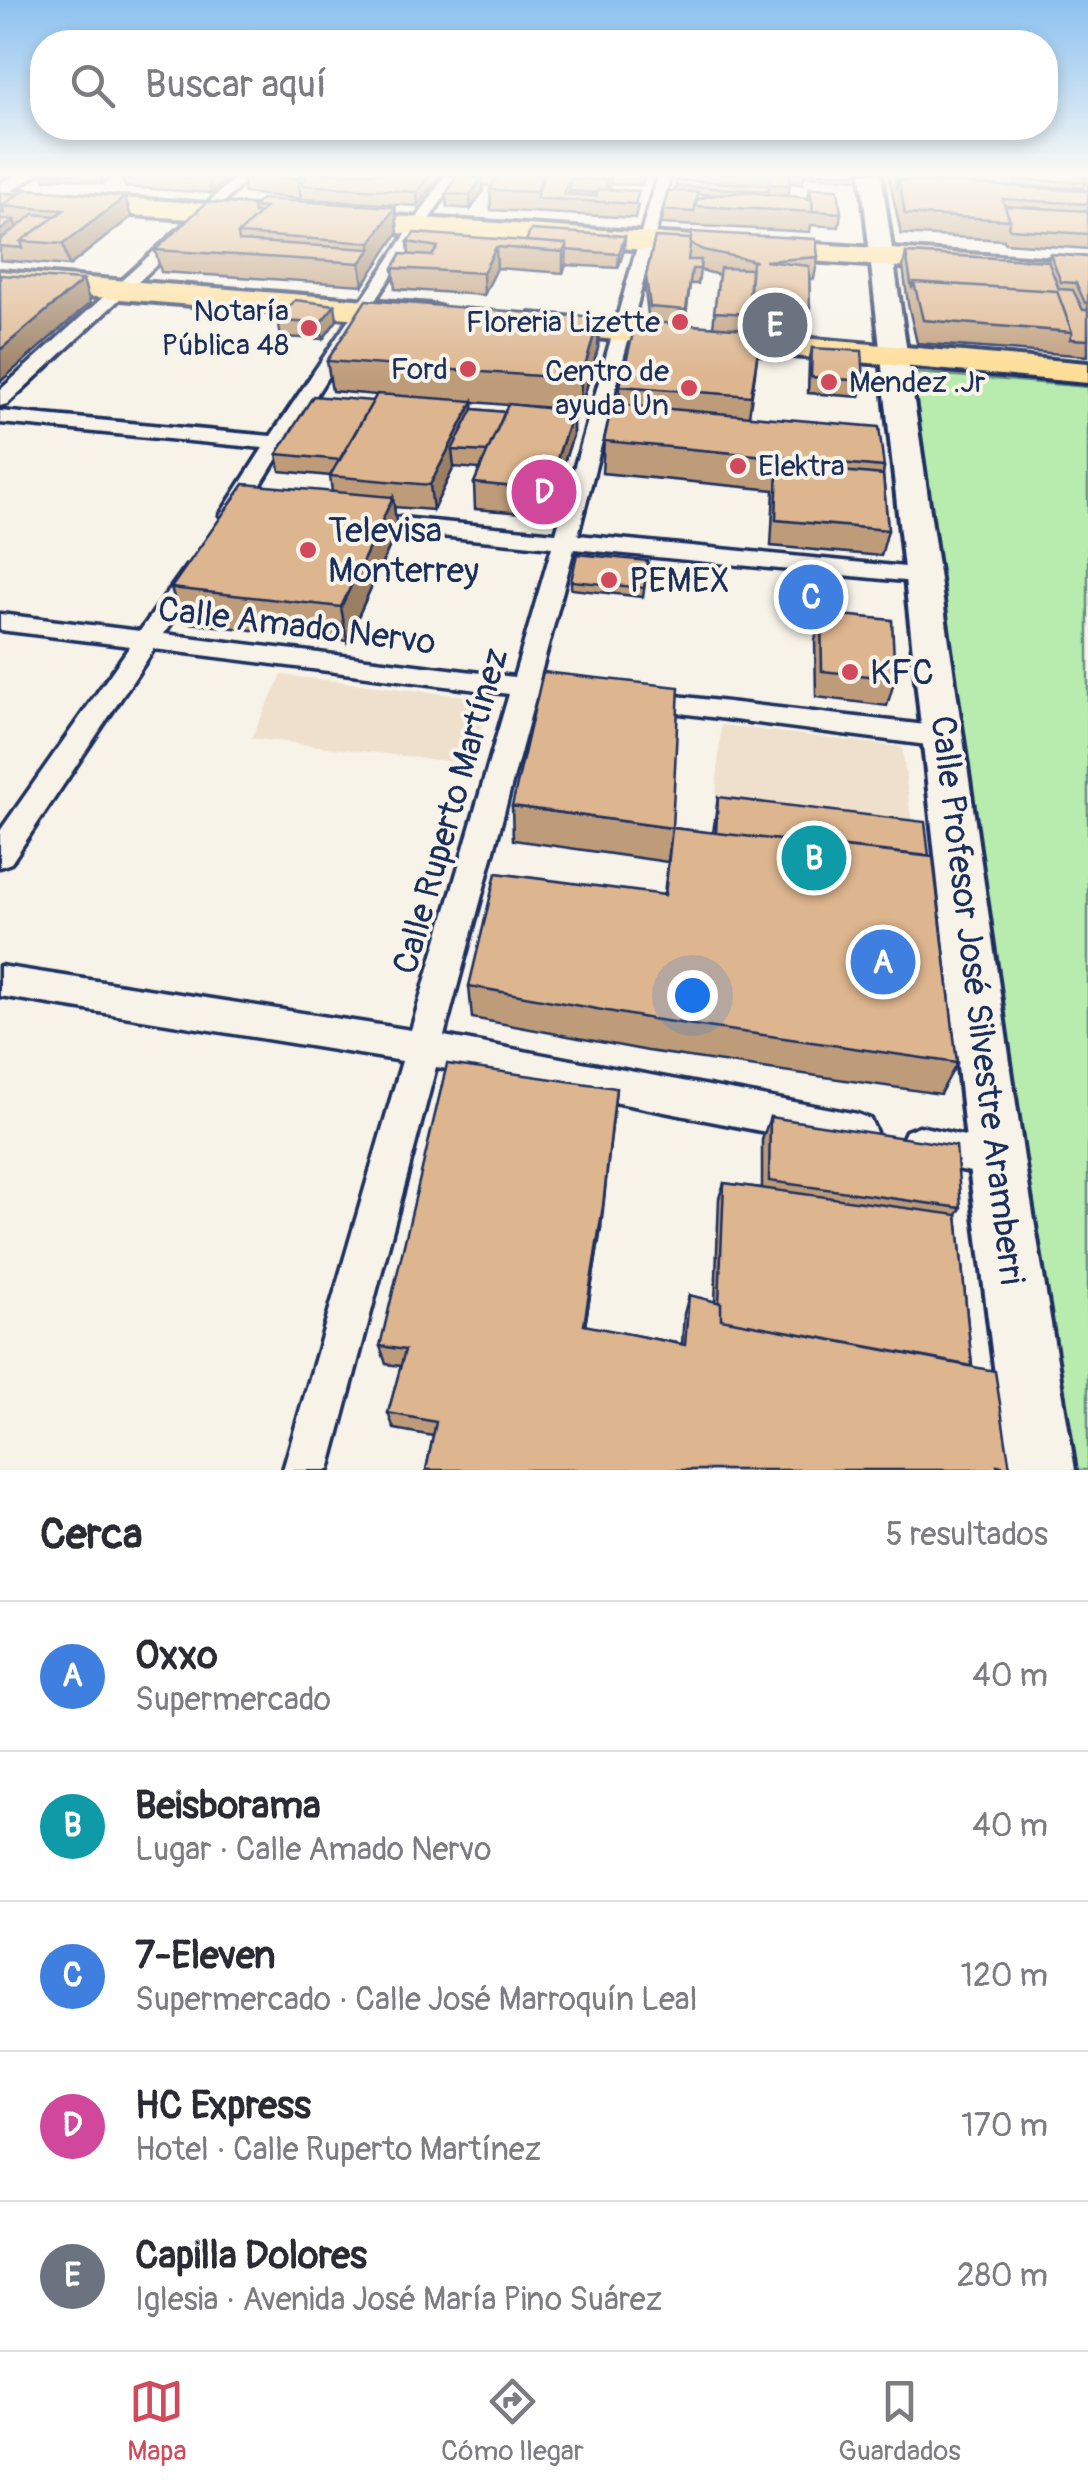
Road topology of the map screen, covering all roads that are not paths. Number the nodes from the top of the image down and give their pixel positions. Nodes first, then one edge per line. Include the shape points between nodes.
1 (177, 242) edge
2 (408, 242) edge
3 (640, 242) edge
4 (646, 242) junction
5 (880, 242) edge
6 (882, 256) junction
7 (1088, 271) edge
8 (0, 280) edge
9 (124, 290) junction
10 (362, 308) junction
11 (458, 318) edge
12 (497, 321) edge
13 (622, 334) junction
14 (893, 356) junction
15 (1088, 373) edge
16 (0, 400) edge
17 (0, 418) edge
18 (276, 443) junction
19 (332, 518) edge
20 (564, 543) junction
21 (925, 576) junction
22 (0, 622) edge
23 (148, 643) junction
24 (526, 688) junction
25 (562, 692) edge
26 (615, 698) edge
27 (943, 737) junction
28 (0, 855) edge
29 (0, 982) edge
30 (421, 1048) junction
31 (996, 1159) junction
32 (306, 1470) edge
33 (1041, 1470) edge

1 - 9 street
2 - 10 street
3 - 4 highway
4 - 6 highway
4 - 13 street, Calle Ruperto Martínez
5 - 6 main road, Calle Profesor José Silvestre Aramberri
6 - 7 highway
6 - 14 main road, Calle Profesor José Silvestre Aramberri
8 - 9 highway
9 - 10 highway
9 - 16 street
10 - 11 highway
10 - 18 street via 310,405
12 - 13 highway
13 - 14 highway
13 - 20 street, Calle Ruperto Martínez
14 - 15 highway
14 - 21 main road, Calle Profesor José Silvestre Aramberri via 898,455
17 - 18 street
18 - 23 street via 245,509 211,546
19 - 20 street
20 - 21 street
20 - 24 street, Calle Ruperto Martínez
21 - 27 main road, Calle Profesor José Silvestre Aramberri
22 - 23 street, Calle Amado Nervo
23 - 24 street, Calle Amado Nervo
23 - 28 street
24 - 25 street, Calle Amado Nervo
24 - 30 street, Calle Ruperto Martínez
26 - 27 street
27 - 31 main road, Calle Profesor José Silvestre Aramberri
29 - 30 street
30 - 31 street
30 - 32 street, Calle Ruperto Martínez
31 - 33 main road, Calle Profesor José Silvestre Aramberri

